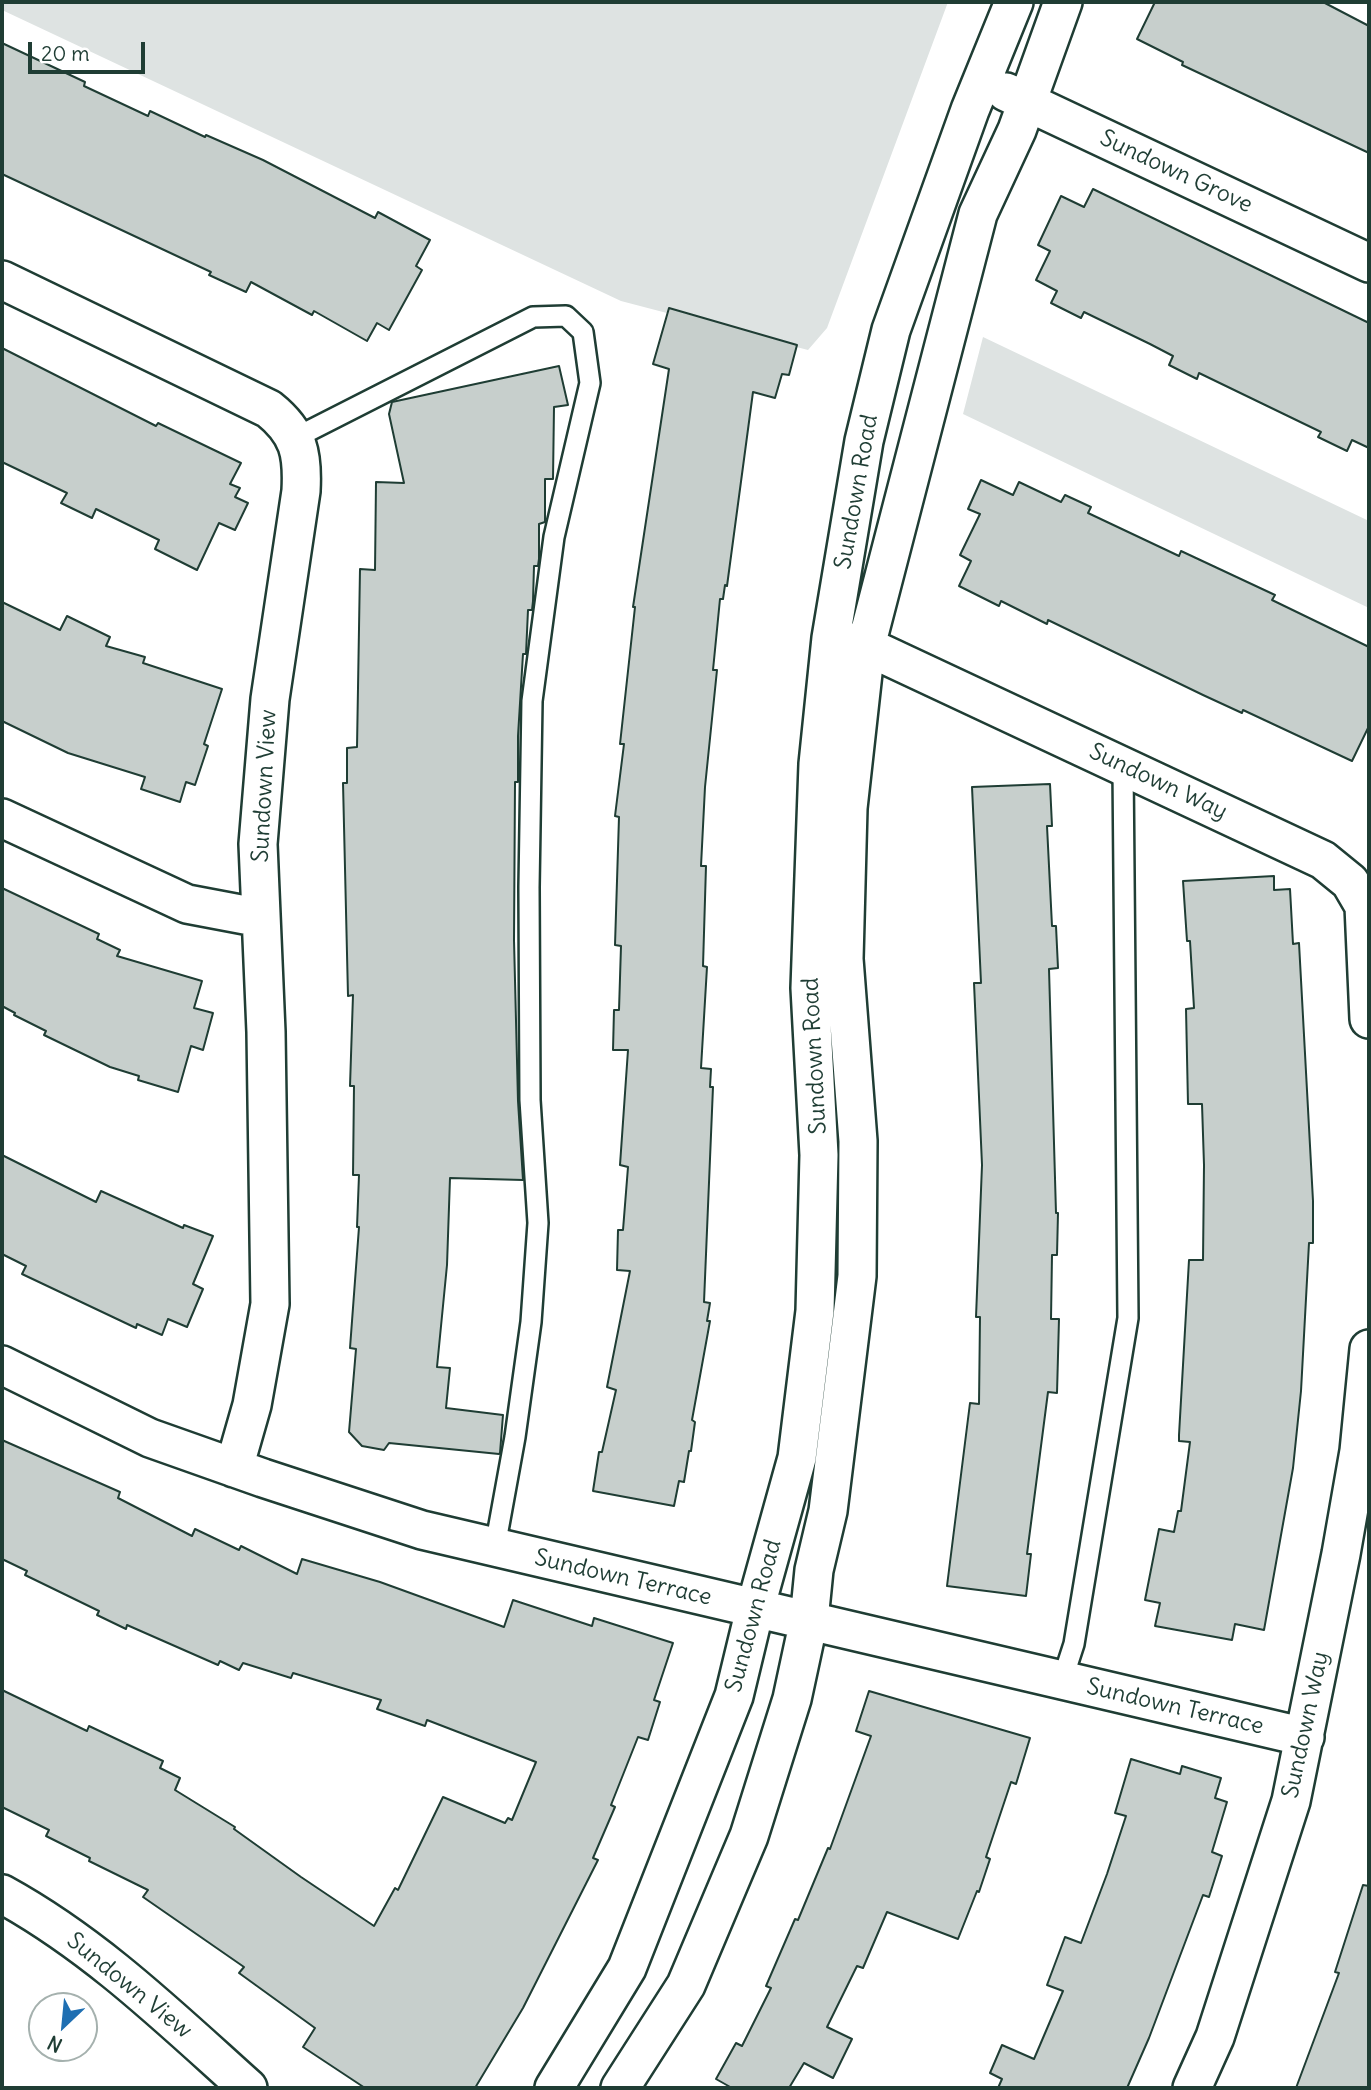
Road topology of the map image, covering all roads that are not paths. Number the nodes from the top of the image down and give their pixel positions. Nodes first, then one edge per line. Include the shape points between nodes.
1 (1014, 2) edge
2 (1063, 2) edge
3 (982, 82) junction
4 (1028, 102) junction
5 (1369, 263) edge
6 (2, 280) edge
7 (295, 438) junction
8 (848, 642) junction
9 (1124, 766) junction
10 (2, 818) edge
11 (261, 918) junction
12 (1369, 1019) edge
13 (1369, 1349) edge
14 (2, 1365) edge
15 (234, 1468) junction
16 (495, 1547) junction
17 (755, 1609) junction
18 (809, 1620) junction
19 (1062, 1681) junction
20 (1305, 1737) junction
21 (2, 1894) edge
22 (248, 2088) edge
23 (554, 2088) edge
24 (620, 2088) edge
25 (1192, 2088) edge

1 - 3 street, Sundown Road
2 - 4 street, Sundown Road
3 - 4 street, Sundown Grove
3 - 8 street, Sundown Road via 891,330 864,441
4 - 5 street, Sundown Grove
4 - 8 street, Sundown Road via 978,214
6 - 7 street via 269,409
7 - 11 street, Sundown View via 302,464 301,491 270,699 258,844
7 - 16 lane via 533,317 566,316 583,332 590,383 554,537 532,701 530,1100 538,1223 531,1322
8 - 9 street, Sundown Way
8 - 17 street, Sundown Road via 818,764 810,988 819,1155 815,1311 797,1458
8 - 18 street, Sundown Road via 844,959 858,1140 857,1276 828,1511 814,1570
9 - 12 street, Sundown Way via 1323,860 1350,882 1364,906
9 - 19 lane via 1128,1318 1074,1644
10 - 11 street via 187,904
11 - 15 street, Sundown View via 270,1304 252,1405
13 - 20 street, Sundown Way via 1357,1464
14 - 15 street, Sundown Terrace via 150,1438
15 - 16 street, Sundown Terrace via 422,1530
16 - 17 street, Sundown Terrace
17 - 18 street, Sundown Terrace
17 - 23 street, Sundown Road via 734,1696 627,1968
18 - 19 street, Sundown Terrace
18 - 24 street, Sundown Road via 792,1699 749,1836 687,1985
19 - 20 street, Sundown Terrace
20 - 25 street, Sundown Way via 1290,1801 1215,2037
21 - 22 street, Sundown View via 122,1975

